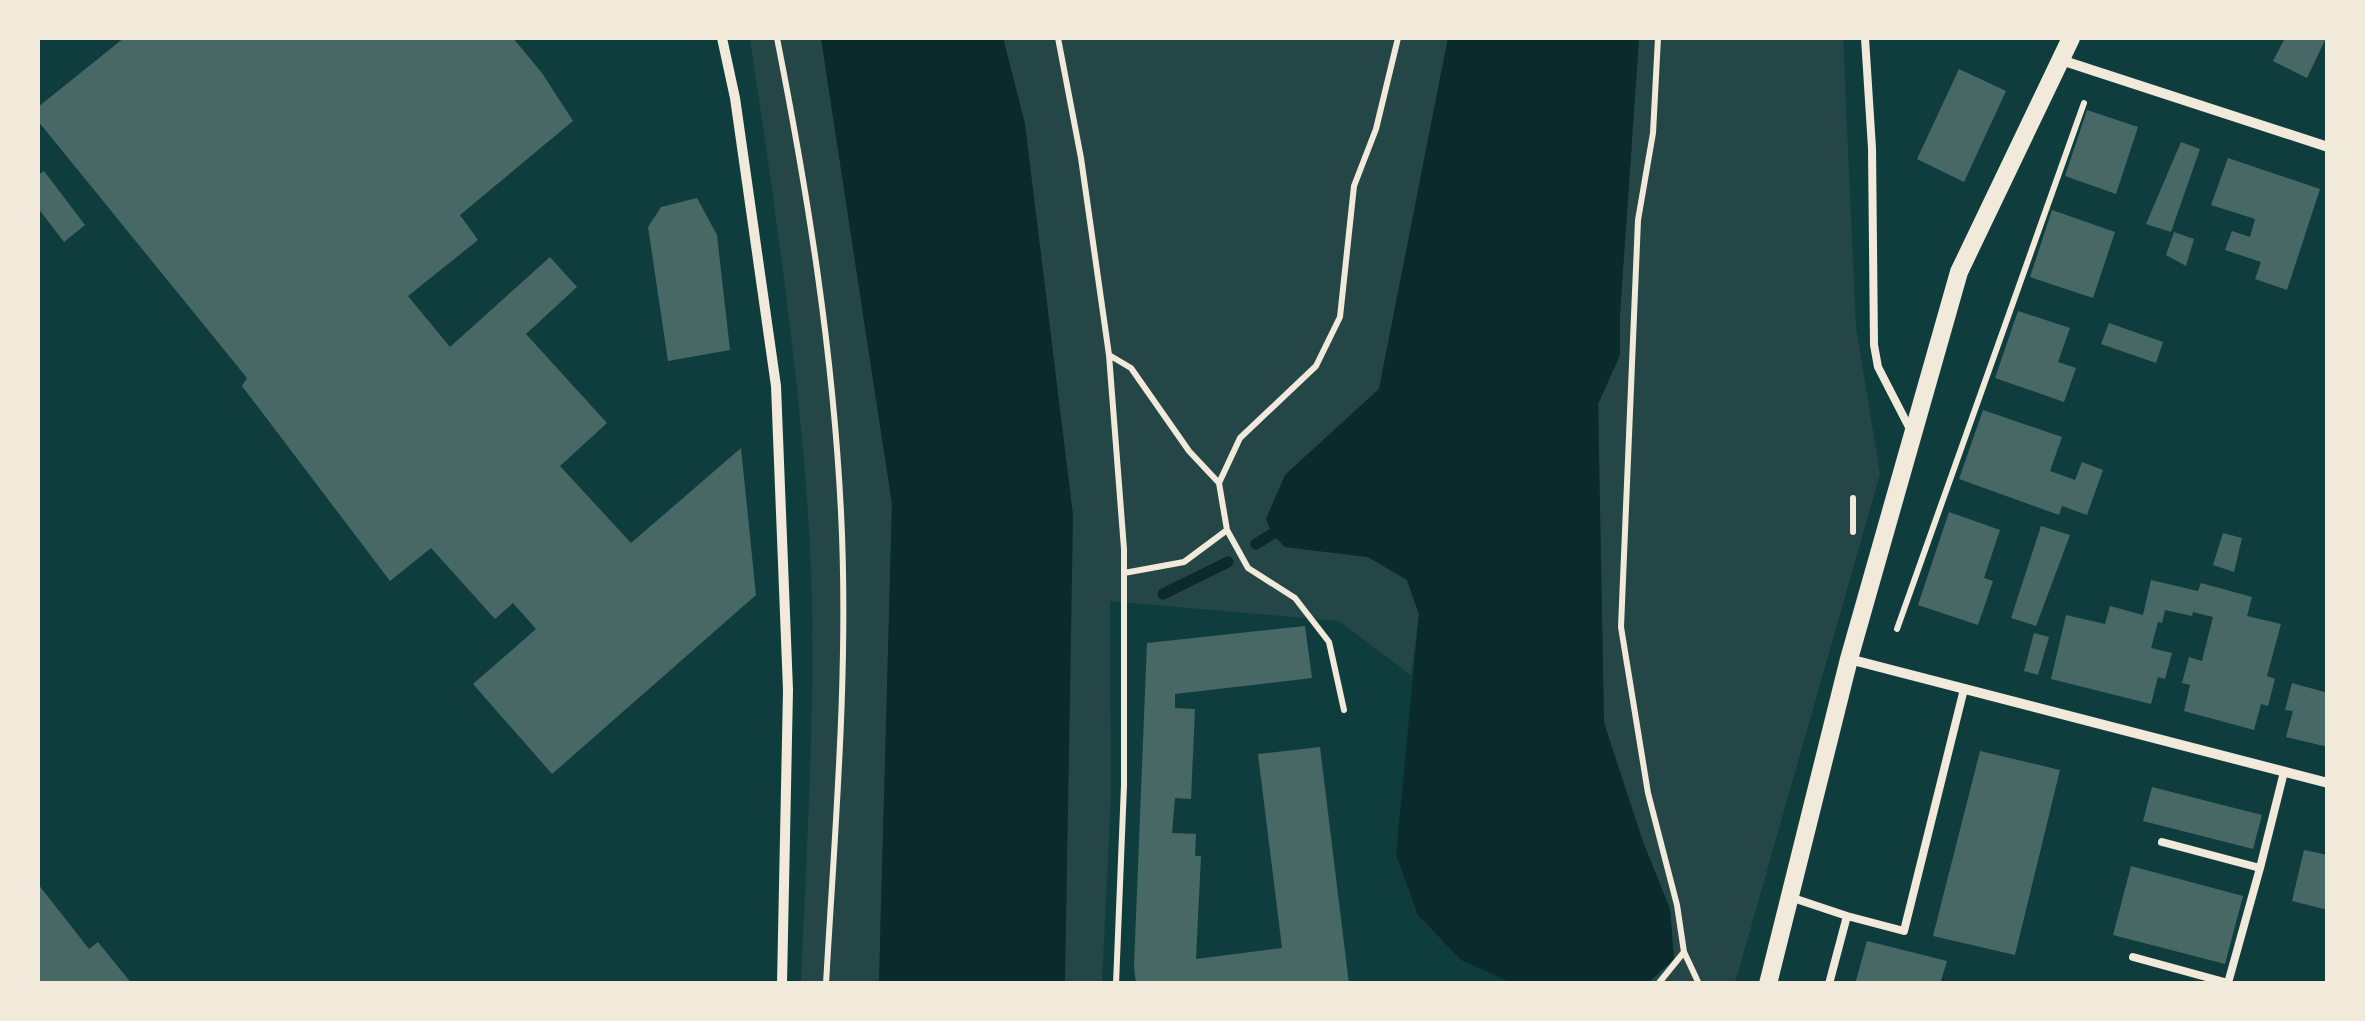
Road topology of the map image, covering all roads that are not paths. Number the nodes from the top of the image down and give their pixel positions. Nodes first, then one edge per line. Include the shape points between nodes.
1 (722, 38) edge
2 (1865, 38) edge
3 (2072, 38) edge
4 (2061, 60) junction
5 (2328, 146) edge
6 (1914, 434) junction
7 (1849, 660) junction
8 (1964, 689) junction
9 (2284, 772) junction
10 (2328, 784) edge
11 (2162, 842) dead end
12 (2260, 868) junction
13 (1790, 897) junction
14 (1847, 916) junction
15 (2132, 957) dead end
16 (782, 984) edge
17 (1768, 984) edge
18 (1829, 984) edge

1 - 16 street via 776,386 788,690
2 - 6 lane via 1874,344 1878,366
3 - 4 street
4 - 5 street
4 - 6 street via 1959,272
6 - 7 street
7 - 8 street
7 - 13 street
8 - 9 street
8 - 14 lane via 1904,931
9 - 10 street
9 - 12 lane
11 - 12 lane
12 - 15 lane via 2228,983
13 - 14 lane
13 - 17 street
14 - 18 lane

